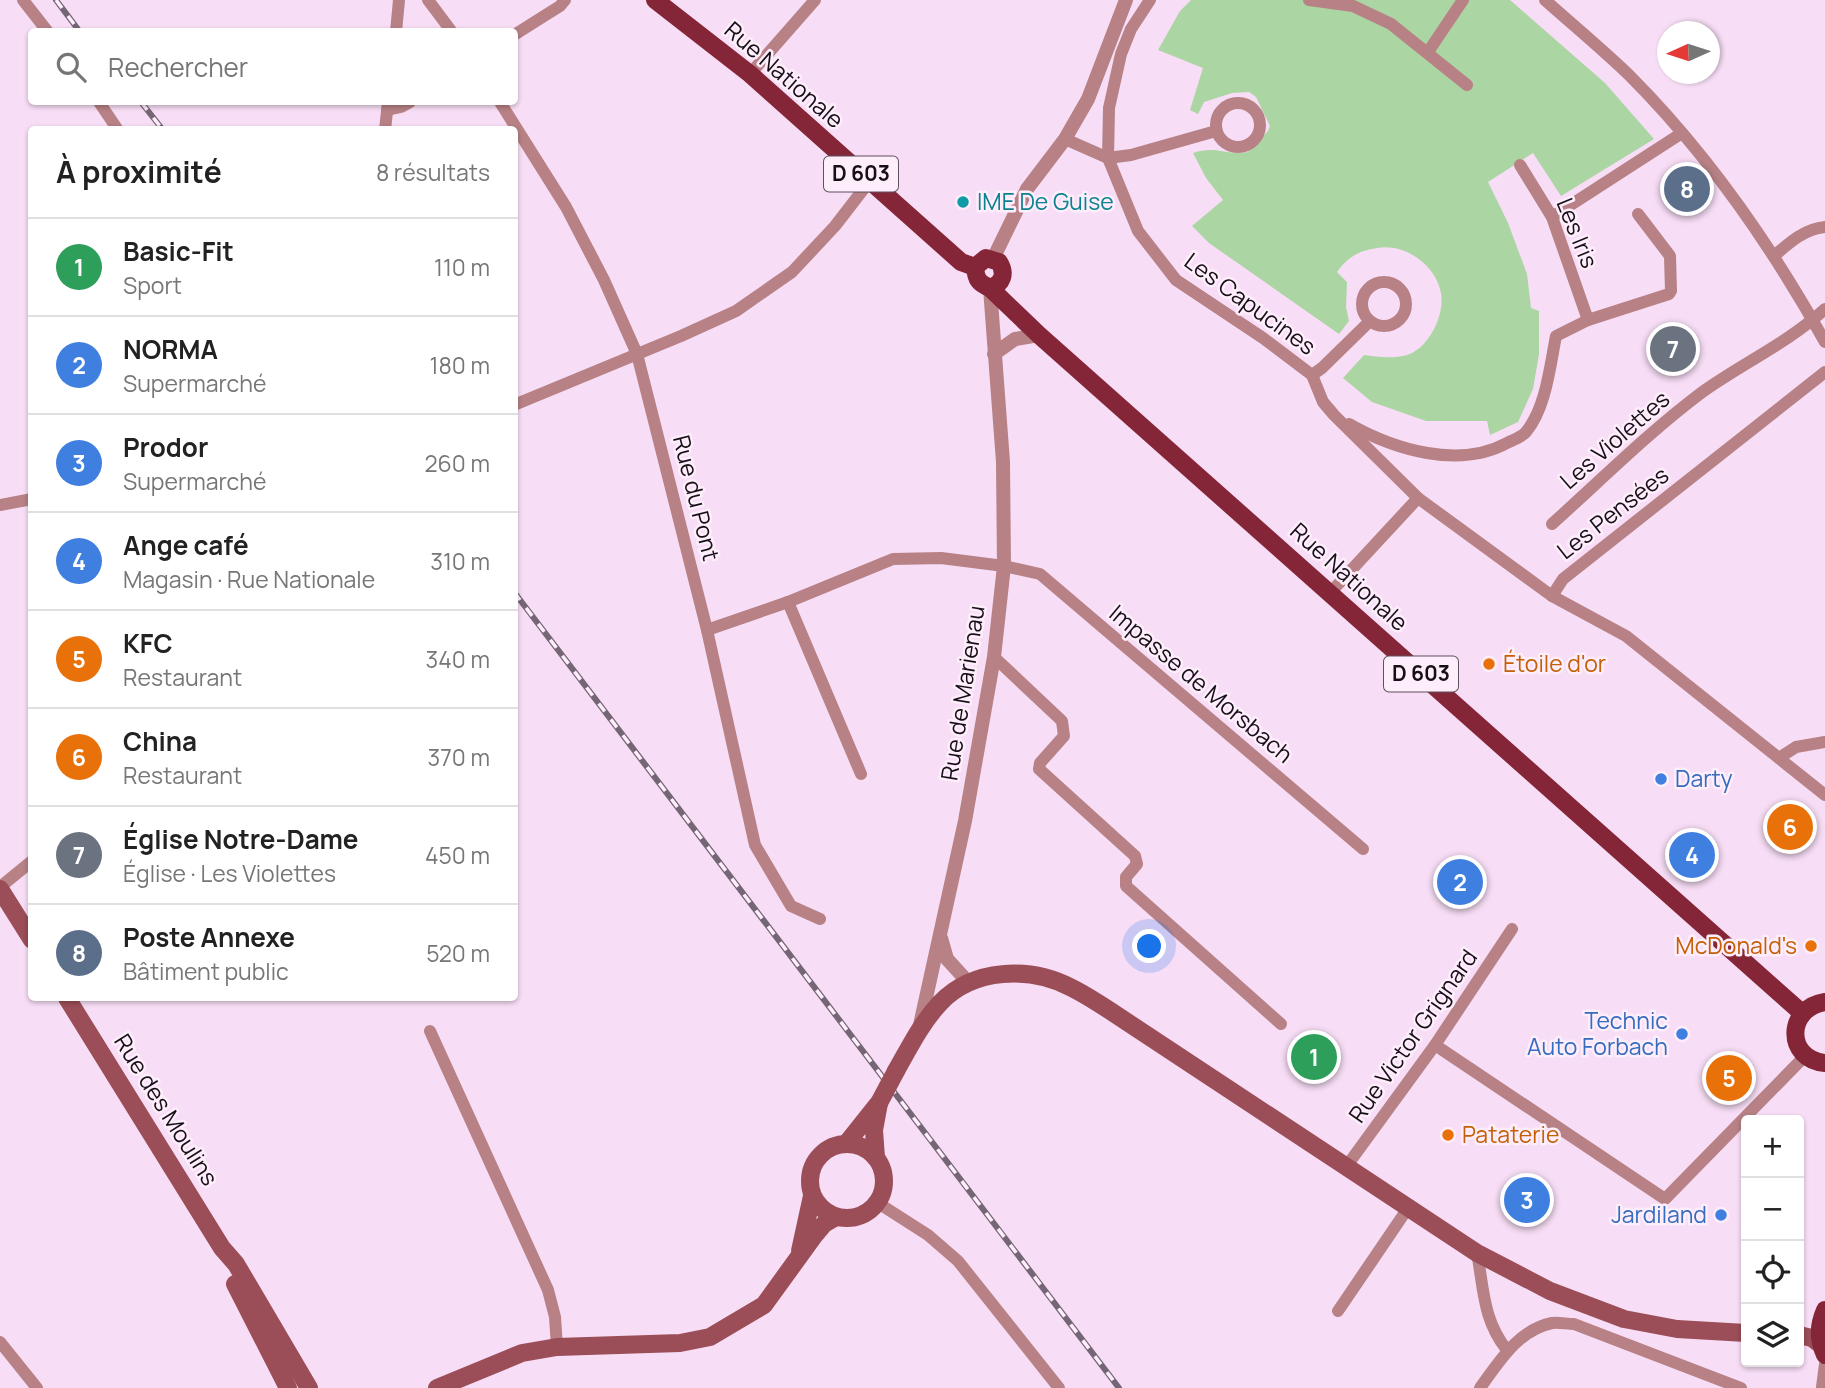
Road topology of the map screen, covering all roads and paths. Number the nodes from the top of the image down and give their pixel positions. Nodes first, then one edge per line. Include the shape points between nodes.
1 (23, 0) edge
2 (400, 0) edge
3 (428, 0) edge
4 (565, 0) edge
5 (655, 0) edge
6 (815, 0) edge
7 (1126, 0) edge
8 (1150, 0) edge
9 (1309, 0) edge
10 (1463, 0) edge
11 (1545, 0) edge
12 (45, 28) edge
13 (396, 28) edge
14 (449, 28) edge
15 (518, 32) edge
16 (1428, 52) junction
17 (750, 74) junction
18 (1466, 85) dead end
19 (101, 105) edge
20 (502, 105) edge
21 (388, 106) edge
22 (115, 126) edge
23 (386, 126) edge
24 (515, 126) edge
25 (518, 131) edge
26 (1216, 131) dead end
27 (1682, 133) junction
28 (1065, 139) junction
29 (1108, 158) junction
30 (1520, 165) dead end
31 (869, 182) junction
32 (1639, 214) dead end
33 (1552, 217) junction
34 (1825, 227) edge
35 (1774, 256) junction
36 (993, 259) junction
37 (975, 267) junction
38 (997, 283) junction
39 (1825, 309) edge
40 (1588, 320) junction
41 (1813, 320) junction
42 (1370, 321) dead end
43 (1039, 335) junction
44 (1825, 342) edge
45 (637, 354) junction
46 (994, 354) junction
47 (1825, 372) edge
48 (1312, 375) junction
49 (518, 403) edge
50 (1334, 415) junction
51 (1418, 498) junction
52 (28, 500) edge
53 (0, 505) edge
54 (1552, 524) dead end
55 (1004, 566) junction
56 (1329, 593) junction
57 (1552, 596) junction
58 (788, 602) junction
59 (707, 629) junction
60 (994, 657) junction
61 (1825, 742) edge
62 (1779, 758) junction
63 (861, 774) dead end
64 (1825, 794) edge
65 (1363, 849) dead end
66 (28, 864) edge
67 (0, 888) edge
68 (820, 919) dead end
69 (1512, 929) dead end
70 (28, 934) edge
71 (941, 937) junction
72 (968, 982) junction
73 (69, 1001) edge
74 (1824, 1002) edge
75 (1802, 1013) junction
76 (1281, 1024) dead end
77 (430, 1031) dead end
78 (918, 1033) junction
79 (1435, 1045) junction
80 (1805, 1056) junction
81 (1825, 1063) edge
82 (879, 1103) junction
83 (846, 1144) junction
84 (876, 1158) junction
85 (1346, 1167) junction
86 (812, 1196) junction
87 (878, 1203) junction
88 (1408, 1208) junction
89 (836, 1217) junction
90 (222, 1248) junction
91 (1477, 1253) junction
92 (799, 1255) junction
93 (1338, 1311) dead end
94 (1823, 1315) edge
95 (1804, 1326) edge
96 (1741, 1333) edge
97 (1804, 1336) edge
98 (0, 1342) edge
99 (556, 1347) junction
100 (1507, 1350) junction
101 (1823, 1350) edge
102 (1825, 1364) edge
103 (1823, 1387) edge
104 (37, 1388) edge
105 (288, 1388) edge
106 (309, 1388) edge
107 (437, 1388) edge
108 (1059, 1388) edge
109 (1480, 1388) edge
110 (1741, 1388) edge

1 - 12 street
2 - 13 street
3 - 14 street
4 - 15 street
5 - 17 main road, Rue Nationale / D 603
6 - 17 street
7 - 28 street via 1088,99
8 - 29 street, Les Capucines via 1131,29 1118,65 1109,108
9 - 16 street via 1353,6 1391,24
10 - 16 street
11 - 27 street via 1628,75
16 - 18 street
17 - 31 main road, Rue Nationale / D 603
19 - 22 street
20 - 24 street, Rue du Pont
21 - 23 street
25 - 45 street, Rue du Pont via 566,207
26 - 29 street
27 - 33 street
27 - 35 street
28 - 29 street
28 - 36 street via 1027,189
29 - 48 street, Les Capucines via 1138,232 1176,280
30 - 33 street, Les Iris
31 - 37 main road, Rue Nationale / D 603 via 961,262
31 - 45 street via 792,272 736,311
32 - 40 street via 1670,256 1671,291
33 - 40 street, Les Iris
34 - 35 street via 1794,238
35 - 41 street
36 - 37 main road via 986,258
36 - 38 main road, Rue Nationale / D 603 via 1003,268
37 - 38 main road via 981,284
38 - 43 main road, Rue Nationale / D 603
38 - 46 street, Rue de Marienau
39 - 41 street, Les Violettes
40 - 50 street via 1556,336 1543,399 1525,433 1494,450 1456,456 1419,452 1365,433
41 - 44 street
41 - 54 street, Les Violettes via 1704,391
42 - 48 street
43 - 46 street via 1015,340
43 - 56 main road, Rue Nationale / D 603
45 - 49 street
45 - 59 street, Rue du Pont
46 - 55 street, Rue de Marienau via 1003,462
47 - 57 street, Les Pensées via 1563,579
48 - 50 street, Les Capucines
50 - 51 street, Les Capucines
51 - 56 street
51 - 57 street, Les Capucines
52 - 53 street
55 - 58 street via 941,558 893,559
55 - 60 street, Rue de Marienau
55 - 65 street, Impasse de Morsbach via 1040,574
56 - 75 main road, Rue Nationale / D 603
57 - 62 street via 1626,636
58 - 59 street
58 - 63 street
59 - 68 street, Rue du Pont via 755,845 791,906
60 - 71 street, Rue de Marienau
60 - 76 street via 1062,721 1065,736 1039,769 1135,856 1137,864 1126,877 1126,886
61 - 62 street via 1806,744
62 - 64 street
66 - 67 street
67 - 70 main road
69 - 79 street, Rue Victor Grignard
71 - 72 street via 947,959
71 - 78 street, Rue de Marienau
72 - 78 main road via 940,1003
72 - 85 main road via 997,974 1021,974 1069,986
73 - 90 main road, Rue des Moulins
74 - 75 main road
75 - 80 main road via 1795,1035
77 - 99 street via 548,1290
78 - 82 main road, bridge
79 - 80 street via 1665,1199
79 - 85 street, Rue Victor Grignard
80 - 81 main road
82 - 83 main road
82 - 84 main road via 874,1130
83 - 84 main road
83 - 86 main road via 834,1146 816,1161 810,1172
84 - 87 main road via 884,1180
85 - 88 main road
86 - 89 main road via 818,1206
86 - 92 main road
87 - 89 main road via 859,1217
87 - 108 street via 958,1261
88 - 91 main road
88 - 93 street
89 - 92 main road via 824,1224
90 - 105 main road, Rue des Moulins
90 - 106 main road, Rue des Moulins
91 - 96 main road via 1550,1292 1624,1319 1677,1329
91 - 100 street via 1486,1310 1494,1334
92 - 99 main road via 764,1305 710,1337 680,1343
94 - 95 main road
94 - 101 main road
97 - 101 main road
98 - 104 street
99 - 107 main road via 522,1353
100 - 109 street
100 - 110 street via 1553,1322 1574,1324
102 - 103 street

